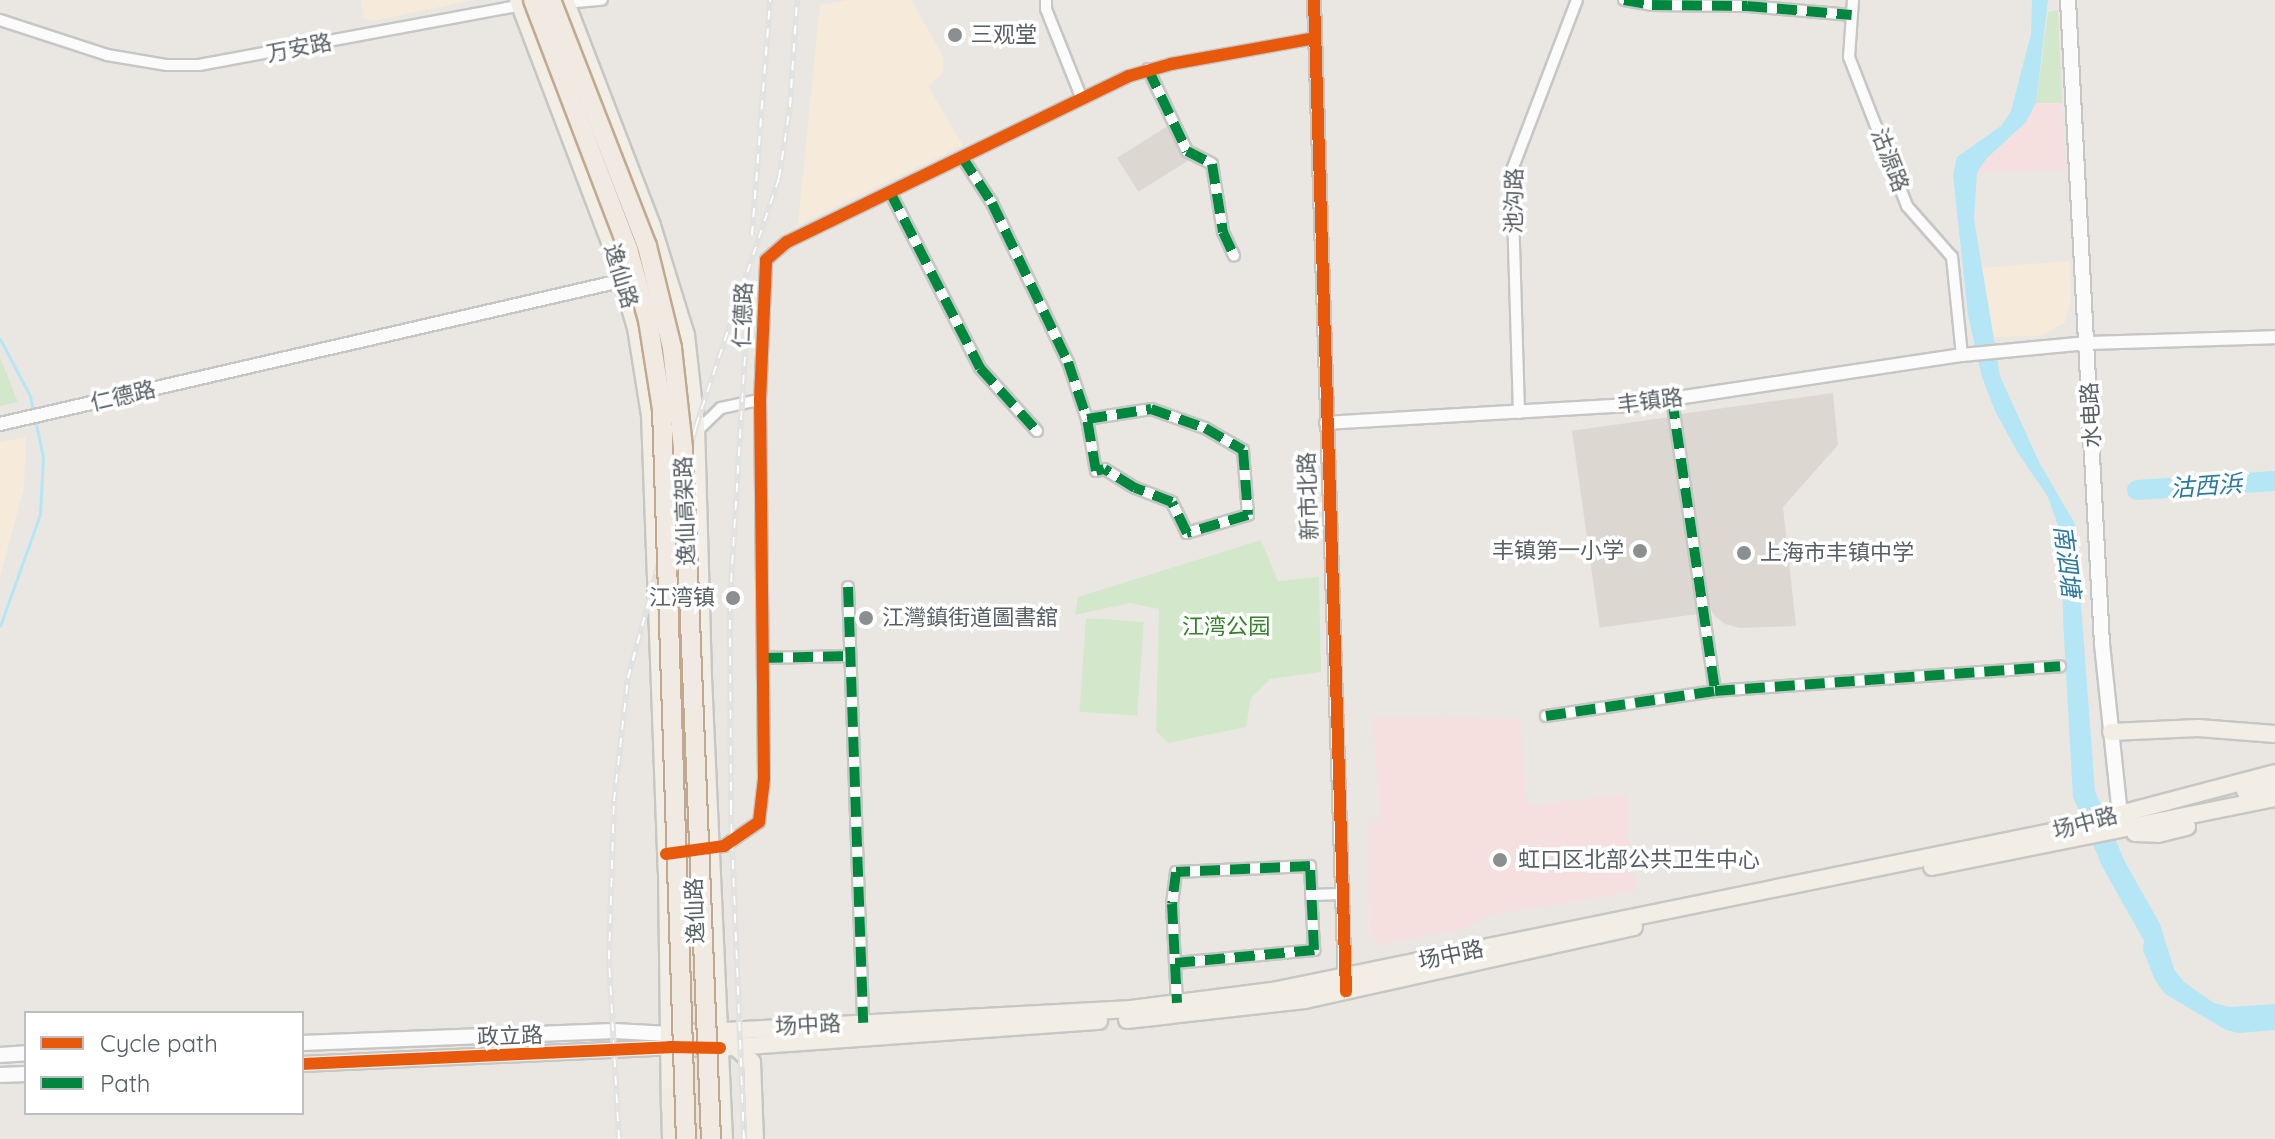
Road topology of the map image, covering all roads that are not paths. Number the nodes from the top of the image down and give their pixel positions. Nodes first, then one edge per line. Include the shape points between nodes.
1 (602, 0) edge
2 (1046, 0) edge
3 (1314, 0) edge
4 (1577, 0) edge
5 (1624, 0) edge
6 (1853, 0) edge
7 (2068, 0) edge
8 (561, 1) edge
9 (524, 2) edge
10 (1852, 15) junction
11 (0, 20) edge
12 (1315, 38) junction
13 (1148, 69) junction
14 (1082, 99) junction
15 (962, 157) junction
16 (890, 192) junction
17 (1234, 256) dead end
18 (668, 270) junction
19 (623, 280) junction
20 (2275, 337) edge
21 (2087, 343) junction
22 (1967, 355) junction
23 (1672, 399) junction
24 (760, 400) junction
25 (1519, 413) junction
26 (1087, 419) junction
27 (6, 423) edge
28 (1326, 423) junction
29 (697, 431) junction
30 (1037, 431) dead end
31 (848, 587) dead end
32 (850, 656) junction
33 (763, 658) junction
34 (2060, 666) dead end
35 (1715, 691) junction
36 (1546, 716) dead end
37 (2111, 732) junction
38 (2275, 734) edge
39 (2275, 773) edge
40 (2275, 785) edge
41 (2275, 798) edge
42 (2172, 800) junction
43 (2275, 809) edge
44 (2121, 822) junction
45 (712, 849) junction
46 (666, 854) junction
47 (1342, 894) junction
48 (1311, 895) junction
49 (1175, 963) junction
50 (1345, 985) junction
51 (1177, 1003) junction
52 (863, 1023) junction
53 (670, 1040) junction
54 (304, 1043) edge
55 (725, 1043) junction
56 (24, 1053) edge
57 (3, 1054) edge
58 (304, 1064) edge
59 (24, 1074) edge
60 (3, 1075) edge
61 (671, 1096) junction
62 (669, 1139) edge
63 (684, 1139) edge
64 (711, 1139) edge
65 (724, 1139) edge
66 (755, 1139) edge

1 - 8 street, 万安路
2 - 14 street
3 - 12 street, 新市北路
4 - 25 street, 池沟路 via 1512,170
5 - 10 street
6 - 10 street, 沽源路
7 - 21 main road, 水电路
8 - 9 street, 万安路
8 - 18 main road, 逸仙路
8 - 64 highway, 逸仙高架路, bridge via 647,246 672,348 683,448
9 - 11 street, 万安路 via 199,65 107,55
9 - 19 main road, 逸仙路
9 - 63 highway, 逸仙高架路, bridge via 631,261 648,320 662,409
10 - 22 street, 沽源路 via 1849,57 1907,206 1952,257
12 - 13 street, 仁德路
12 - 28 street, 新市北路
13 - 14 street, 仁德路
13 - 17 street via 1187,151 1212,164 1223,232
14 - 15 street, 仁德路
15 - 16 street, 仁德路
15 - 26 street via 1018,256 1068,362
16 - 24 street, 仁德路 via 787,242 766,260
16 - 30 street via 980,368
18 - 19 street, 仁德路
18 - 29 main road, 逸仙路 via 686,335
19 - 27 street, 仁德路
19 - 46 main road, 逸仙路 via 650,415
20 - 21 street
21 - 22 street, 丰镇路
21 - 37 main road, 水电路
22 - 23 street, 丰镇路
23 - 25 street, 丰镇路
23 - 35 street
24 - 29 street via 721,408
24 - 33 street, 仁德路
25 - 28 street, 丰镇路
26 - 26 street via 1096,471 1104,469 1172,502 1187,533 1248,515 1243,450 1205,428 1151,409
28 - 47 street, 新市北路
29 - 45 main road, 逸仙路
31 - 32 street
32 - 33 street
32 - 52 street
33 - 45 street, 仁德路 via 759,822
34 - 35 street
35 - 36 street
37 - 38 main road via 2198,728
37 - 44 main road, 水电路
39 - 42 main road, 场中路
40 - 42 main road, 场中路 via 2196,803
41 - 44 main road, 场中路
42 - 44 main road, 场中路
43 - 44 main road, 场中路 via 2158,834
44 - 50 main road, 场中路
45 - 46 street, 仁德路
45 - 55 main road, 逸仙路
46 - 53 main road, 逸仙路
47 - 48 street
47 - 50 street, 新市北路
48 - 49 street via 1314,950
48 - 49 street via 1310,866 1176,872
49 - 51 street
50 - 51 main road, 场中路
50 - 55 main road, 场中路 via 1305,1000 1170,1017
51 - 52 main road, 场中路
52 - 55 main road, 场中路
53 - 54 main road, 政立路 via 614,1031
53 - 55 main road, 政立路
53 - 58 main road, 政立路
53 - 61 main road, 逸仙路
55 - 65 main road, 逸仙路
55 - 66 main road, 逸仙路 via 752,1062
56 - 57 main road
59 - 60 main road
61 - 62 highway
61 - 63 main road, 逸仙路

